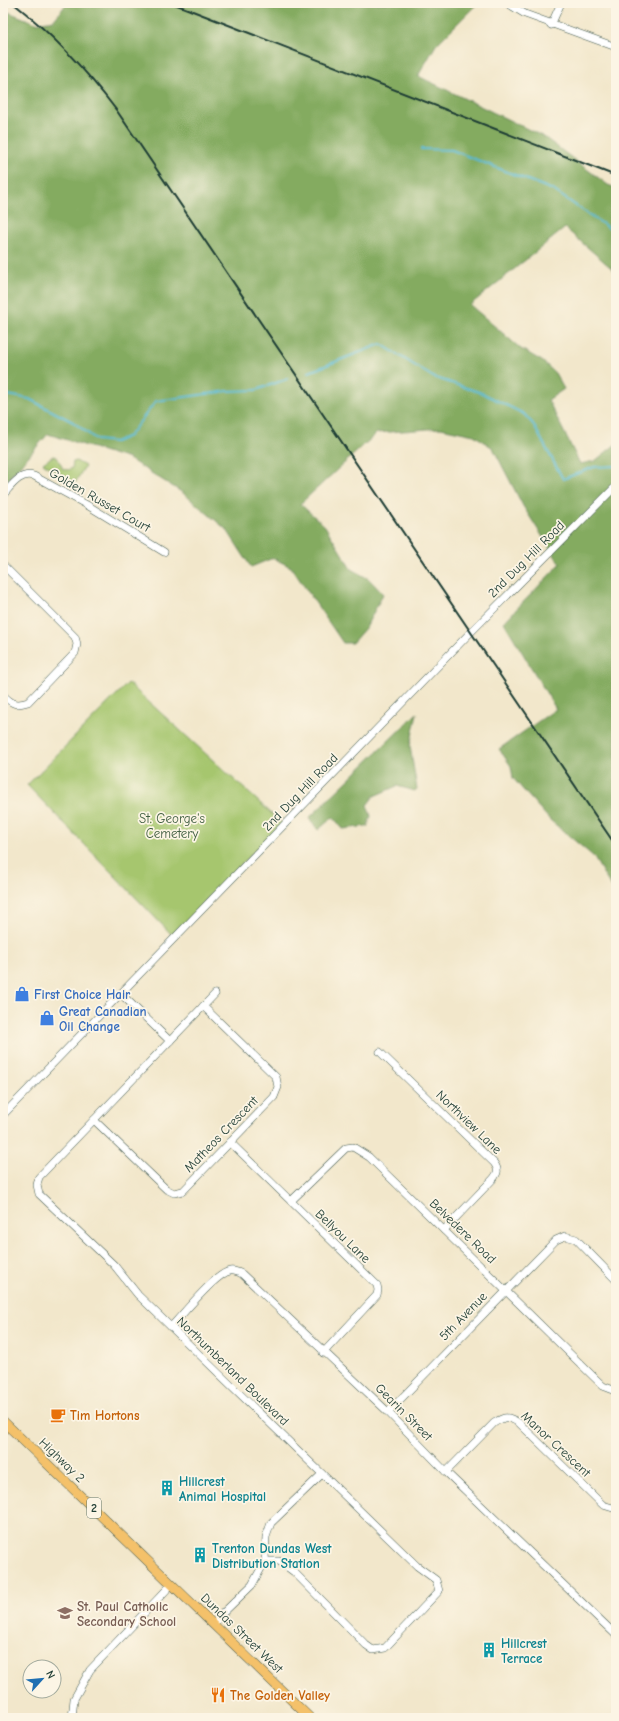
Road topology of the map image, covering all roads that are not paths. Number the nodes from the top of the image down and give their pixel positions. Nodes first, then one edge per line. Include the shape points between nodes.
1 (507, 3) edge
2 (561, 3) edge
3 (551, 25) junction
4 (616, 47) edge
5 (616, 486) edge
6 (3, 495) edge
7 (164, 552) dead end
8 (3, 566) edge
9 (3, 695) edge
10 (121, 994) junction
11 (215, 994) dead end
12 (203, 1006) junction
13 (170, 1041) junction
14 (380, 1052) dead end
15 (3, 1115) edge
16 (94, 1120) junction
17 (230, 1142) junction
18 (290, 1201) junction
19 (444, 1230) junction
20 (616, 1280) edge
21 (506, 1290) junction
22 (171, 1327) junction
23 (323, 1352) junction
24 (616, 1391) edge
25 (388, 1412) junction
26 (3, 1421) edge
27 (446, 1472) junction
28 (322, 1474) junction
29 (616, 1509) edge
30 (265, 1561) junction
31 (172, 1584) junction
32 (214, 1624) junction
33 (616, 1636) edge
34 (72, 1718) edge
35 (310, 1718) edge

1 - 3 street
2 - 3 street
3 - 4 street
5 - 10 street, 2nd Dug Hill Road via 467,636
6 - 7 street, Golden Russet Court via 22,476 34,476
8 - 9 street via 75,637 78,644 75,653 28,702 20,705 11,704
10 - 13 street
10 - 15 street, 2nd Dug Hill Road
11 - 12 street
12 - 13 street
12 - 17 street, Matheos Crescent via 276,1077 278,1087 274,1097
13 - 16 street, Northumberland Boulevard
14 - 19 street, Northview Lane via 498,1169 493,1179
16 - 17 street, Matheos Crescent via 166,1189 174,1193 182,1191
16 - 22 street, Northumberland Boulevard via 39,1177 37,1185 40,1194 114,1265 138,1295
17 - 18 street, Bellyou Lane
18 - 19 street, Belvedere Road via 346,1148 353,1147 369,1157
18 - 23 street, Bellyou Lane via 376,1285 378,1290 377,1295
19 - 21 street, Belvedere Road
20 - 21 street, 5th Avenue via 576,1239 565,1236 558,1239
21 - 24 street, Belvedere Road via 603,1386
21 - 25 street, 5th Avenue
22 - 23 street, Gearin Street via 217,1278 230,1271 236,1271
22 - 28 street, Northumberland Boulevard
23 - 25 street, Gearin Street
25 - 27 street, Gearin Street
26 - 31 main road, Highway 2 / 2
27 - 29 street, Manor Crescent via 494,1423 503,1418 511,1418 603,1505
27 - 33 street, Gearin Street
28 - 30 street via 271,1523 266,1537
28 - 30 street, Northumberland Boulevard via 417,1566 436,1580 439,1591 384,1648 373,1650 366,1646 294,1572 279,1561
30 - 32 street via 252,1585
31 - 32 main road, Dundas Street West / 2
31 - 34 street via 90,1670 74,1698
32 - 35 main road, Dundas Street West / 2

